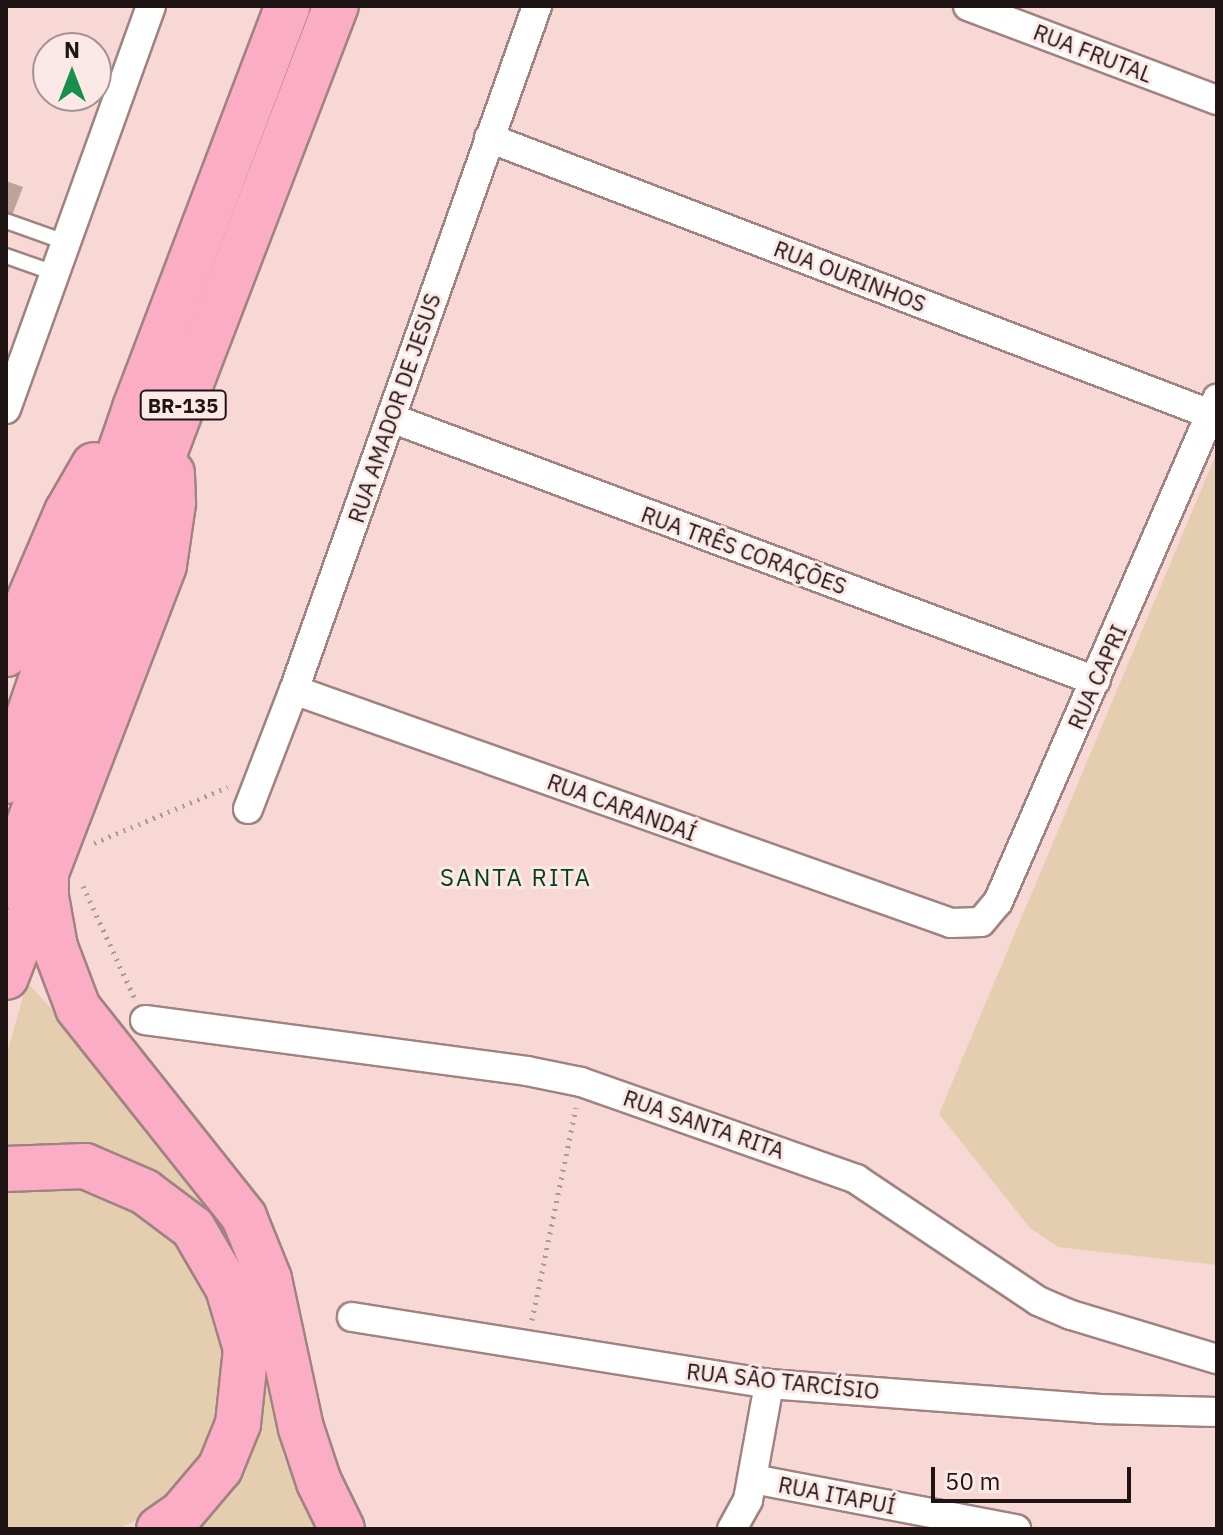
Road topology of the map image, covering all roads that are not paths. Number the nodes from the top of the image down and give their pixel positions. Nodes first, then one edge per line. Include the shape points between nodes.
1 (151, 6) edge
2 (288, 6) edge
3 (336, 6) edge
4 (537, 6) edge
5 (968, 6) edge
6 (1217, 100) edge
7 (489, 138) junction
8 (6, 221) edge
9 (68, 243) junction
10 (6, 256) edge
11 (57, 274) junction
12 (1214, 406) edge
13 (135, 408) junction
14 (6, 409) edge
15 (391, 418) junction
16 (171, 435) junction
17 (6, 654) edge
18 (1096, 681) junction
19 (294, 690) junction
20 (6, 781) edge
21 (248, 809) dead end
22 (64, 874) junction
23 (6, 886) edge
24 (951, 923) joint
25 (6, 977) edge
26 (145, 1020) road end
27 (6, 1169) edge
28 (352, 1317) dead end
29 (1217, 1359) edge
30 (769, 1384) junction
31 (1217, 1412) edge
32 (750, 1490) junction
33 (159, 1529) edge
34 (342, 1529) edge
35 (732, 1529) edge
36 (752, 1529) edge
37 (1016, 1529) edge

1 - 9 street
2 - 13 highway, BR-135
3 - 16 highway, BR-135
4 - 7 street, RUA AMADOR DE JESUS
5 - 6 street, RUA FRUTAL
7 - 12 street, RUA OURINHOS
7 - 15 street, RUA AMADOR DE JESUS
8 - 9 lane
9 - 11 street
10 - 11 lane
11 - 14 street
12 - 18 street, RUA CAPRI
13 - 17 highway via 98,457 67,512
13 - 20 highway, BR-135
15 - 18 street, RUA TRÊS CORAÇÕES
15 - 19 street, RUA AMADOR DE JESUS
16 - 22 highway via 173,503 164,565
16 - 23 highway, BR-135
18 - 24 street, RUA CAPRI via 990,914 981,922
19 - 21 street, RUA AMADOR DE JESUS
19 - 24 street, RUA CARANDAÍ
22 - 25 highway
22 - 34 highway via 46,897 55,947 78,1008 244,1217 269,1279 301,1428
26 - 29 street, RUA SANTA RITA via 581,1082 856,1179 1038,1301
27 - 33 highway via 85,1166 145,1192 193,1228 228,1288 246,1349 238,1424 220,1468 182,1513
28 - 30 street, RUA SÃO TARCÍSIO
30 - 31 street, RUA SÃO TARCÍSIO via 1100,1409
30 - 32 street
32 - 35 street
32 - 36 street
32 - 37 street, RUA ITAPUÍ

